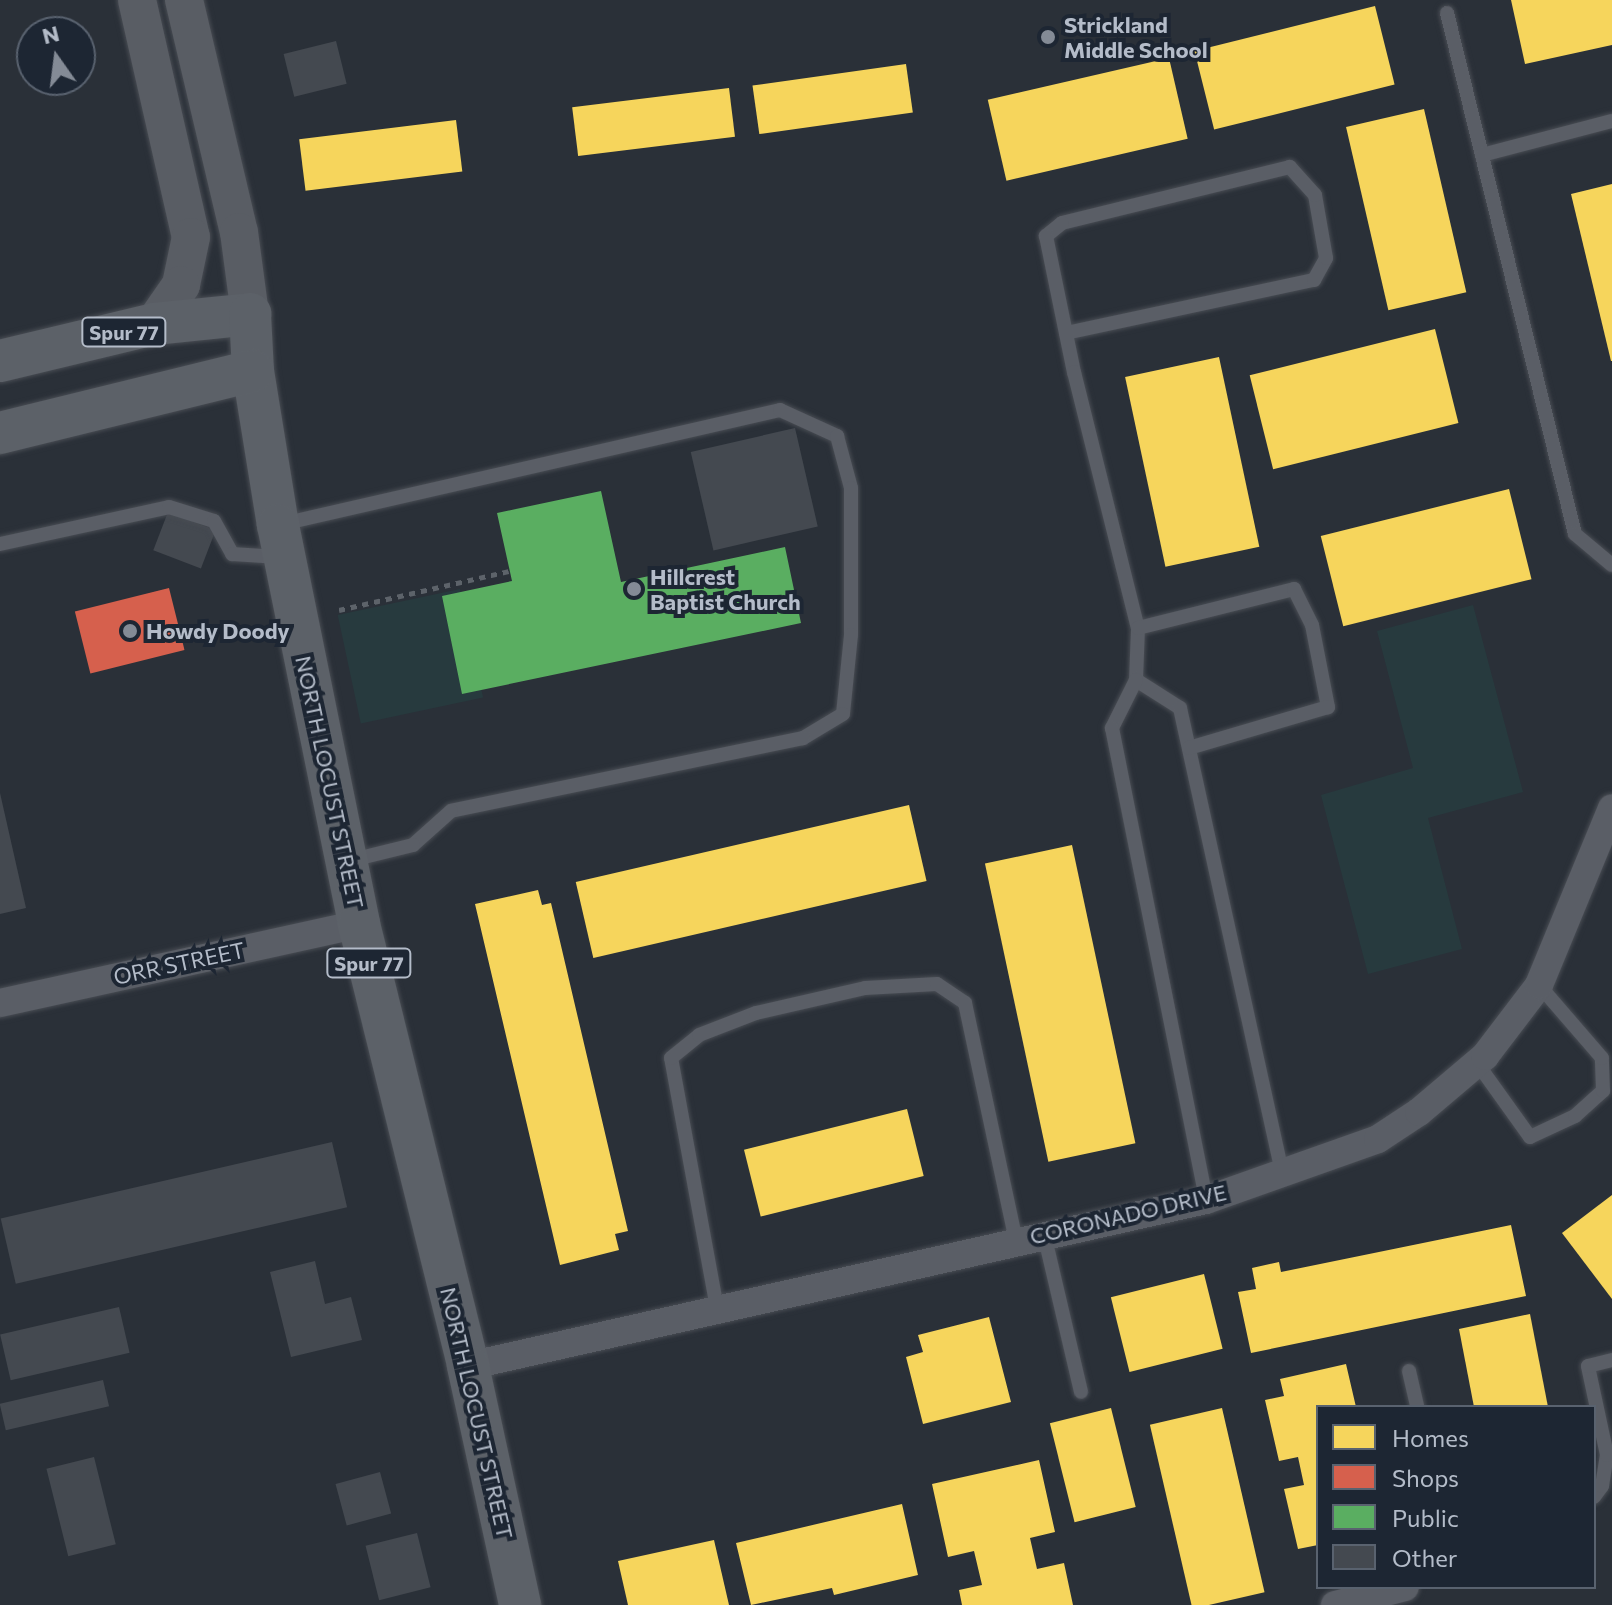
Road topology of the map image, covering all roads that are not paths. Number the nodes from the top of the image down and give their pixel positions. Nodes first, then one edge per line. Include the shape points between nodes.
1 (137, 0) edge
2 (184, 0) edge
3 (1447, 13) dead end
4 (1612, 121) edge
5 (1482, 155) junction
6 (250, 314) junction
7 (154, 324) junction
8 (1066, 333) junction
9 (0, 361) edge
10 (253, 371) junction
11 (0, 433) edge
12 (281, 541) junction
13 (0, 544) edge
14 (1612, 565) edge
15 (1138, 628) junction
16 (1136, 680) junction
17 (1189, 748) junction
18 (1611, 814) edge
19 (347, 861) junction
20 (359, 924) junction
21 (1539, 985) junction
22 (0, 1003) edge
23 (1477, 1063) junction
24 (1283, 1175) junction
25 (1206, 1200) junction
26 (1044, 1234) junction
27 (1016, 1240) junction
28 (717, 1308) junction
29 (1612, 1360) edge
30 (468, 1366) junction
31 (1409, 1371) dead end
32 (1081, 1392) dead end
33 (1417, 1405) edge
34 (1610, 1454) edge
35 (1596, 1494) edge
36 (1397, 1589) edge
37 (520, 1605) edge
38 (1335, 1605) edge

1 - 7 main road via 191,237 181,285
2 - 6 main road, NORTH LOCUST STREET via 239,232
3 - 5 lane
4 - 5 lane
5 - 14 lane via 1575,534
6 - 7 main road, Spur 77
6 - 10 main road, NORTH LOCUST STREET / Spur 77
7 - 9 main road, Spur 77
8 - 8 lane via 1046,236 1062,223 1290,167 1315,195 1326,258 1314,280
8 - 15 lane
10 - 11 main road
10 - 12 main road, NORTH LOCUST STREET / Spur 77
12 - 13 lane via 232,554 214,521 169,507
12 - 19 main road, NORTH LOCUST STREET / Spur 77
12 - 19 lane via 780,410 837,436 851,488 851,635 843,714 803,738 451,811 413,845
15 - 16 lane
15 - 17 lane via 1294,589 1312,625 1328,707
16 - 17 lane via 1180,708
16 - 25 lane via 1112,728
17 - 24 lane
18 - 21 street, CORONADO DRIVE
19 - 20 main road, NORTH LOCUST STREET / Spur 77
20 - 22 street, ORR STREET
20 - 30 main road, NORTH LOCUST STREET / Spur 77
21 - 23 street, CORONADO DRIVE
21 - 23 lane via 1602,1058 1603,1091 1575,1116 1530,1137
23 - 24 street, CORONADO DRIVE via 1378,1139
24 - 25 street, CORONADO DRIVE
25 - 26 street, CORONADO DRIVE
26 - 27 street, CORONADO DRIVE
26 - 32 lane
27 - 28 street, CORONADO DRIVE
27 - 28 lane via 965,1003 937,984 865,988 756,1013 699,1035 671,1058
28 - 30 street, CORONADO DRIVE
29 - 34 lane via 1588,1366
30 - 37 main road, NORTH LOCUST STREET / Spur 77
31 - 33 lane
34 - 35 lane
36 - 38 street

